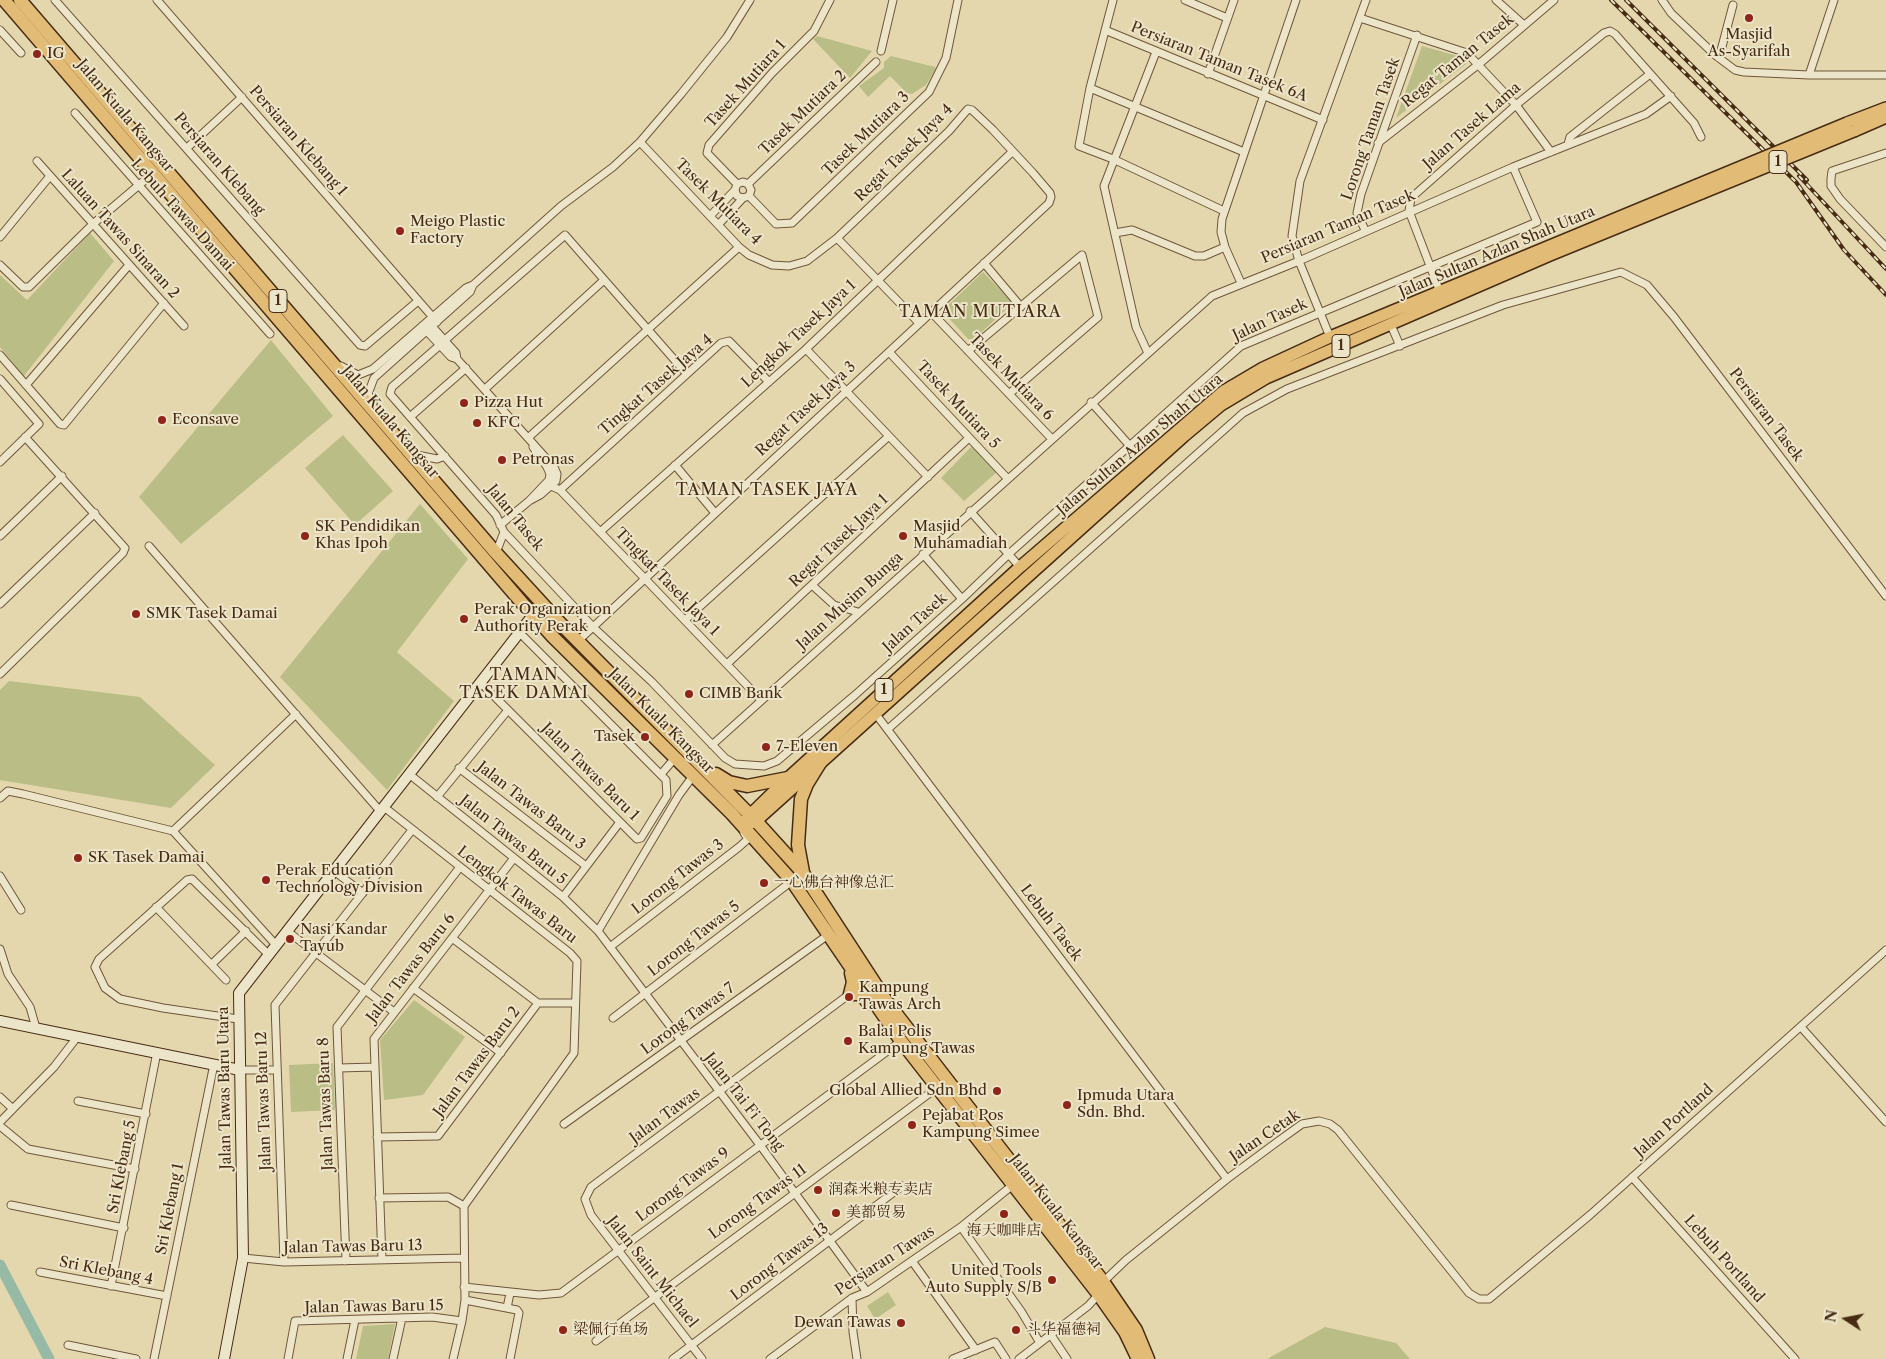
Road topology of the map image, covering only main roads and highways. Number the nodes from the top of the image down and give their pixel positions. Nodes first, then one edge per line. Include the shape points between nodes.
1 (4, 0) edge
2 (20, 0) edge
3 (1886, 108) edge
4 (1886, 117) edge
5 (1850, 127) junction
6 (1700, 189) junction
7 (477, 532) junction
8 (1054, 553) junction
9 (1022, 566) junction
10 (1016, 588) junction
11 (533, 615) junction
12 (562, 624) junction
13 (553, 637) junction
14 (578, 641) junction
15 (627, 710) junction
16 (820, 762) junction
17 (705, 769) junction
18 (788, 778) junction
19 (747, 821) junction
20 (803, 873) junction
21 (831, 916) junction
22 (850, 968) junction
23 (861, 985) junction
24 (897, 1025) junction
25 (1138, 1359) edge
26 (1148, 1359) edge

1 - 11 highway, Jalan Kuala Kangsar / 1
2 - 7 highway, Jalan Kuala Kangsar / 1
3 - 5 main road, Jalan Sultan Azlan Shah Utara / 1
4 - 5 main road, Jalan Sultan Azlan Shah Utara / 1
5 - 6 main road, Jalan Sultan Azlan Shah Utara / 1, bridge
6 - 8 main road, Jalan Sultan Azlan Shah Utara / 1 via 1266,378 1221,405
6 - 9 main road, Jalan Sultan Azlan Shah Utara / 1 via 1330,337 1263,368 1224,391
7 - 11 highway via 478,539 533,603
7 - 12 highway, Jalan Kuala Kangsar / 1
8 - 9 main road via 1030,568
8 - 10 main road, Jalan Sultan Azlan Shah Utara / 1
9 - 10 main road via 1022,578
9 - 18 main road, Jalan Sultan Azlan Shah Utara / 1
10 - 16 main road, Jalan Sultan Azlan Shah Utara / 1
11 - 12 highway via 547,616
11 - 13 highway, Jalan Kuala Kangsar / 1
12 - 14 highway, Jalan Kuala Kangsar / 1
13 - 14 highway via 565,642
13 - 15 highway, Jalan Kuala Kangsar / 1
14 - 15 highway via 580,653 622,697
14 - 17 highway, Jalan Kuala Kangsar / 1
15 - 19 highway, Jalan Kuala Kangsar / 1 via 694,776
16 - 19 main road, Jalan Sultan Azlan Shah Utara / 1
16 - 20 highway via 801,799 798,845
17 - 18 highway via 728,782 747,786
17 - 19 highway, Jalan Kuala Kangsar / 1
18 - 19 main road, Jalan Sultan Azlan Shah Utara / 1
19 - 20 highway, Jalan Kuala Kangsar
19 - 22 highway, Jalan Kuala Kangsar
20 - 21 highway, Jalan Kuala Kangsar
21 - 23 highway via 863,974
21 - 24 highway, Jalan Kuala Kangsar
22 - 23 highway, Jalan Kuala Kangsar
22 - 24 highway via 853,982 850,994 861,994 878,1017
23 - 24 highway, Jalan Kuala Kangsar
24 - 25 highway, Jalan Kuala Kangsar via 901,1041 1099,1295 1125,1332
24 - 26 highway, Jalan Kuala Kangsar via 1102,1280 1136,1330

